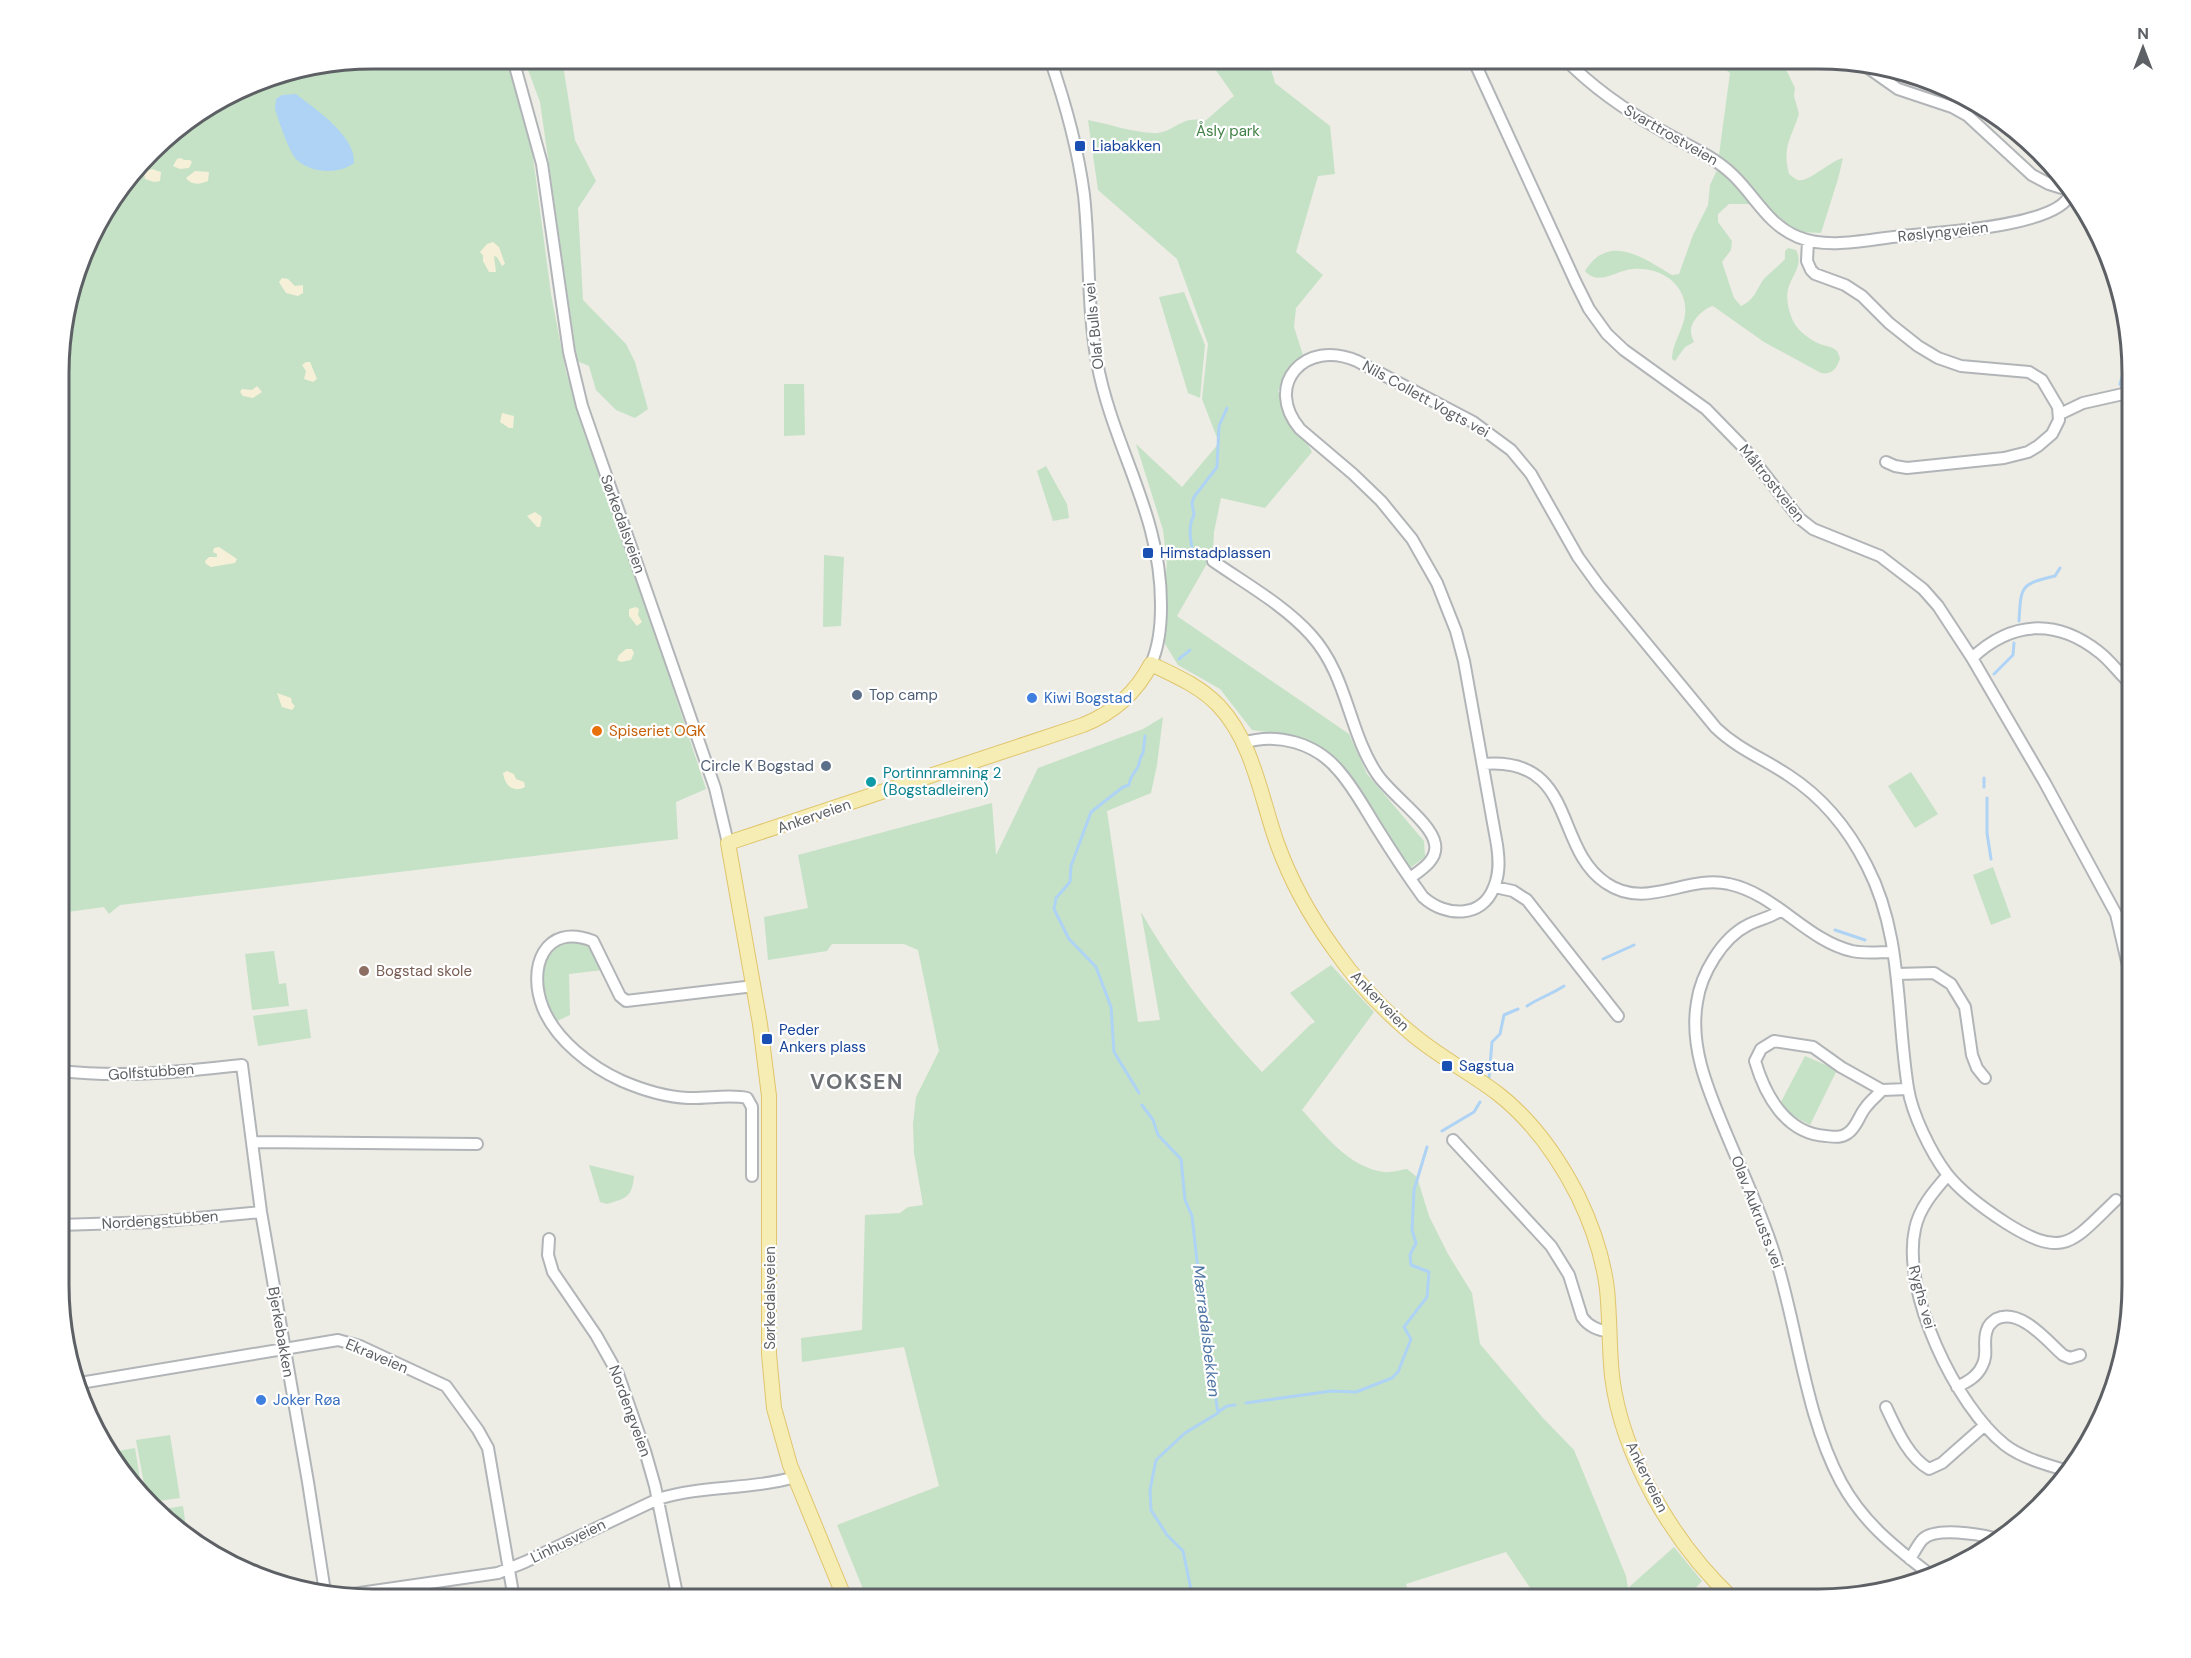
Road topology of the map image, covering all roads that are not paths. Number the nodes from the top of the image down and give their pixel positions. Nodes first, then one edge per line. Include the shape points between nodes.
1 (516, 69) edge
2 (1053, 69) edge
3 (1478, 69) edge
4 (1576, 69) edge
5 (1879, 75) edge
6 (2058, 187) edge
7 (2067, 199) edge
8 (1808, 241) junction
9 (2122, 394) edge
10 (2060, 414) junction
11 (1886, 462) dead end
12 (1213, 561) dead end
13 (1161, 588) joint
14 (1972, 658) junction
15 (1151, 664) junction
16 (2122, 675) edge
17 (1243, 743) junction
18 (1483, 764) junction
19 (728, 843) junction
20 (1410, 878) junction
21 (1495, 887) junction
22 (1781, 910) junction
23 (2122, 940) edge
24 (1893, 952) junction
25 (1897, 974) junction
26 (754, 986) junction
27 (1618, 1016) dead end
28 (242, 1065) joint
29 (69, 1072) edge
30 (1985, 1078) dead end
31 (1908, 1089) junction
32 (1882, 1090) junction
33 (1453, 1140) dead end
34 (252, 1142) junction
35 (477, 1144) dead end
36 (1948, 1175) junction
37 (752, 1176) dead end
38 (2116, 1200) dead end
39 (261, 1212) junction
40 (69, 1225) edge
41 (549, 1239) dead end
42 (1610, 1332) junction
43 (284, 1349) junction
44 (2080, 1355) dead end
45 (85, 1382) edge
46 (1957, 1387) junction
47 (1886, 1407) dead end
48 (1985, 1425) junction
49 (2061, 1468) edge
50 (795, 1477) junction
51 (658, 1499) junction
52 (1988, 1537) edge
53 (1910, 1559) junction
54 (508, 1569) junction
55 (1924, 1570) edge
56 (324, 1585) edge
57 (398, 1589) edge
58 (512, 1589) edge
59 (676, 1589) edge
60 (840, 1589) edge
61 (1724, 1589) edge

1 - 19 street, Sørkedalsveien via 542,164 569,352 582,406 715,788
2 - 13 street, Olaf Bulls vei via 1083,187 1092,328 1101,382 1151,524
3 - 14 street, Måltrostveien via 1576,283 1607,334 1706,409 1744,448 1805,524 1880,556 1923,589
4 - 8 street, Svarttrostveien via 1628,111 1715,159 1774,222
5 - 6 street via 1898,89 1968,116 2032,175
7 - 8 street, Røslyngveien via 2050,210 1997,226 1838,242
8 - 10 street via 1806,253 1811,270 1862,296 1918,346 1961,366 2023,371 2038,376
9 - 10 street via 2083,403
10 - 11 street via 2046,440 2020,455 1907,468
12 - 20 street via 1296,620 1330,661 1372,765 1388,789 1428,828 1434,840 1433,856
13 - 15 street, Ankerveien via 1160,631
14 - 16 street via 1988,643 2010,632 2052,629 2092,646
14 - 23 street, Måltrostveien via 2116,914
15 - 17 main road, Ankerveien via 1190,682 1210,697 1228,716
15 - 19 main road, Ankerveien via 1122,703 1089,723
17 - 20 street via 1268,738 1287,740 1326,758 1339,770
17 - 42 main road, Ankerveien via 1295,886 1342,962 1411,1033 1514,1107 1560,1164 1596,1241 1606,1285
18 - 21 street, Nils Collett Vogts vei via 1499,855
18 - 22 street via 1506,763 1539,778 1556,798 1590,868 1610,886 1648,895 1691,884 1720,882 1757,894
18 - 24 street, Nils Collett Vogts vei via 1458,638 1428,564 1381,501 1292,418 1286,398 1288,383 1296,369 1311,358 1336,354 1357,361 1473,422 1511,450 1541,489 1588,570 1716,728 1736,746 1784,772 1812,793 1845,830 1876,887
19 - 26 main road, Sørkedalsveien
20 - 21 street via 1429,903 1451,912 1474,909 1485,902
21 - 27 street via 1513,891 1527,900
22 - 24 street via 1844,948 1861,953
22 - 53 street, Olav Aukrusts vei via 1736,932 1707,973 1698,994 1696,1014 1701,1069 1766,1228 1828,1453 1859,1511 1879,1534
24 - 25 street, Nils Collett Vogts vei
25 - 30 street via 1934,973 1951,984 1965,1007 1972,1055
25 - 31 street, Nils Collett Vogts vei
26 - 37 street via 626,1001 593,941 579,936 559,938 547,946 537,966 540,998 550,1020 575,1051 605,1071 664,1096 747,1098 752,1107
26 - 50 main road, Sørkedalsveien via 770,1108 770,1372 776,1418
28 - 29 street, Golfstubben via 134,1075
28 - 34 street, Bjerkebakken
31 - 32 street
31 - 36 street, Nils Collett Vogts vei via 1919,1123
32 - 32 street via 1866,1106 1850,1132 1841,1137 1821,1136 1794,1126 1784,1117 1761,1083 1755,1061 1761,1049 1774,1041 1813,1047
33 - 42 street via 1551,1246 1569,1275 1586,1322
34 - 35 street
34 - 39 street, Bjerkebakken
36 - 38 street, Nils Collett Vogts vei via 1999,1218 2031,1238 2050,1243 2069,1242 2078,1237
36 - 46 street, Ryghs vei via 1918,1217 1912,1256 1928,1323
39 - 40 street, Nordengstubben via 144,1223
39 - 43 street, Bjerkebakken
41 - 51 street, Nordengveien via 553,1272 615,1366
42 - 61 main road, Ankerveien via 1617,1400 1638,1463 1686,1547
43 - 45 street, Ekraveien
43 - 54 street, Ekraveien via 347,1341 448,1387 488,1448
43 - 56 street, Bjerkebakken
44 - 46 street via 2063,1355 2025,1322 2001,1318 1987,1329 1986,1358 1981,1369
46 - 48 street, Ryghs vei
47 - 48 street via 1901,1438 1929,1469 1942,1463
48 - 49 street, Ryghs vei via 2006,1446
50 - 51 street, Linhusveien
50 - 60 main road, Sørkedalsveien
51 - 54 street, Linhusveien
51 - 59 street, Nordengveien
52 - 53 street via 1934,1533 1923,1539
53 - 55 street, Olav Aukrusts vei
54 - 57 street, Linhusveien
54 - 58 street, Ekraveien

